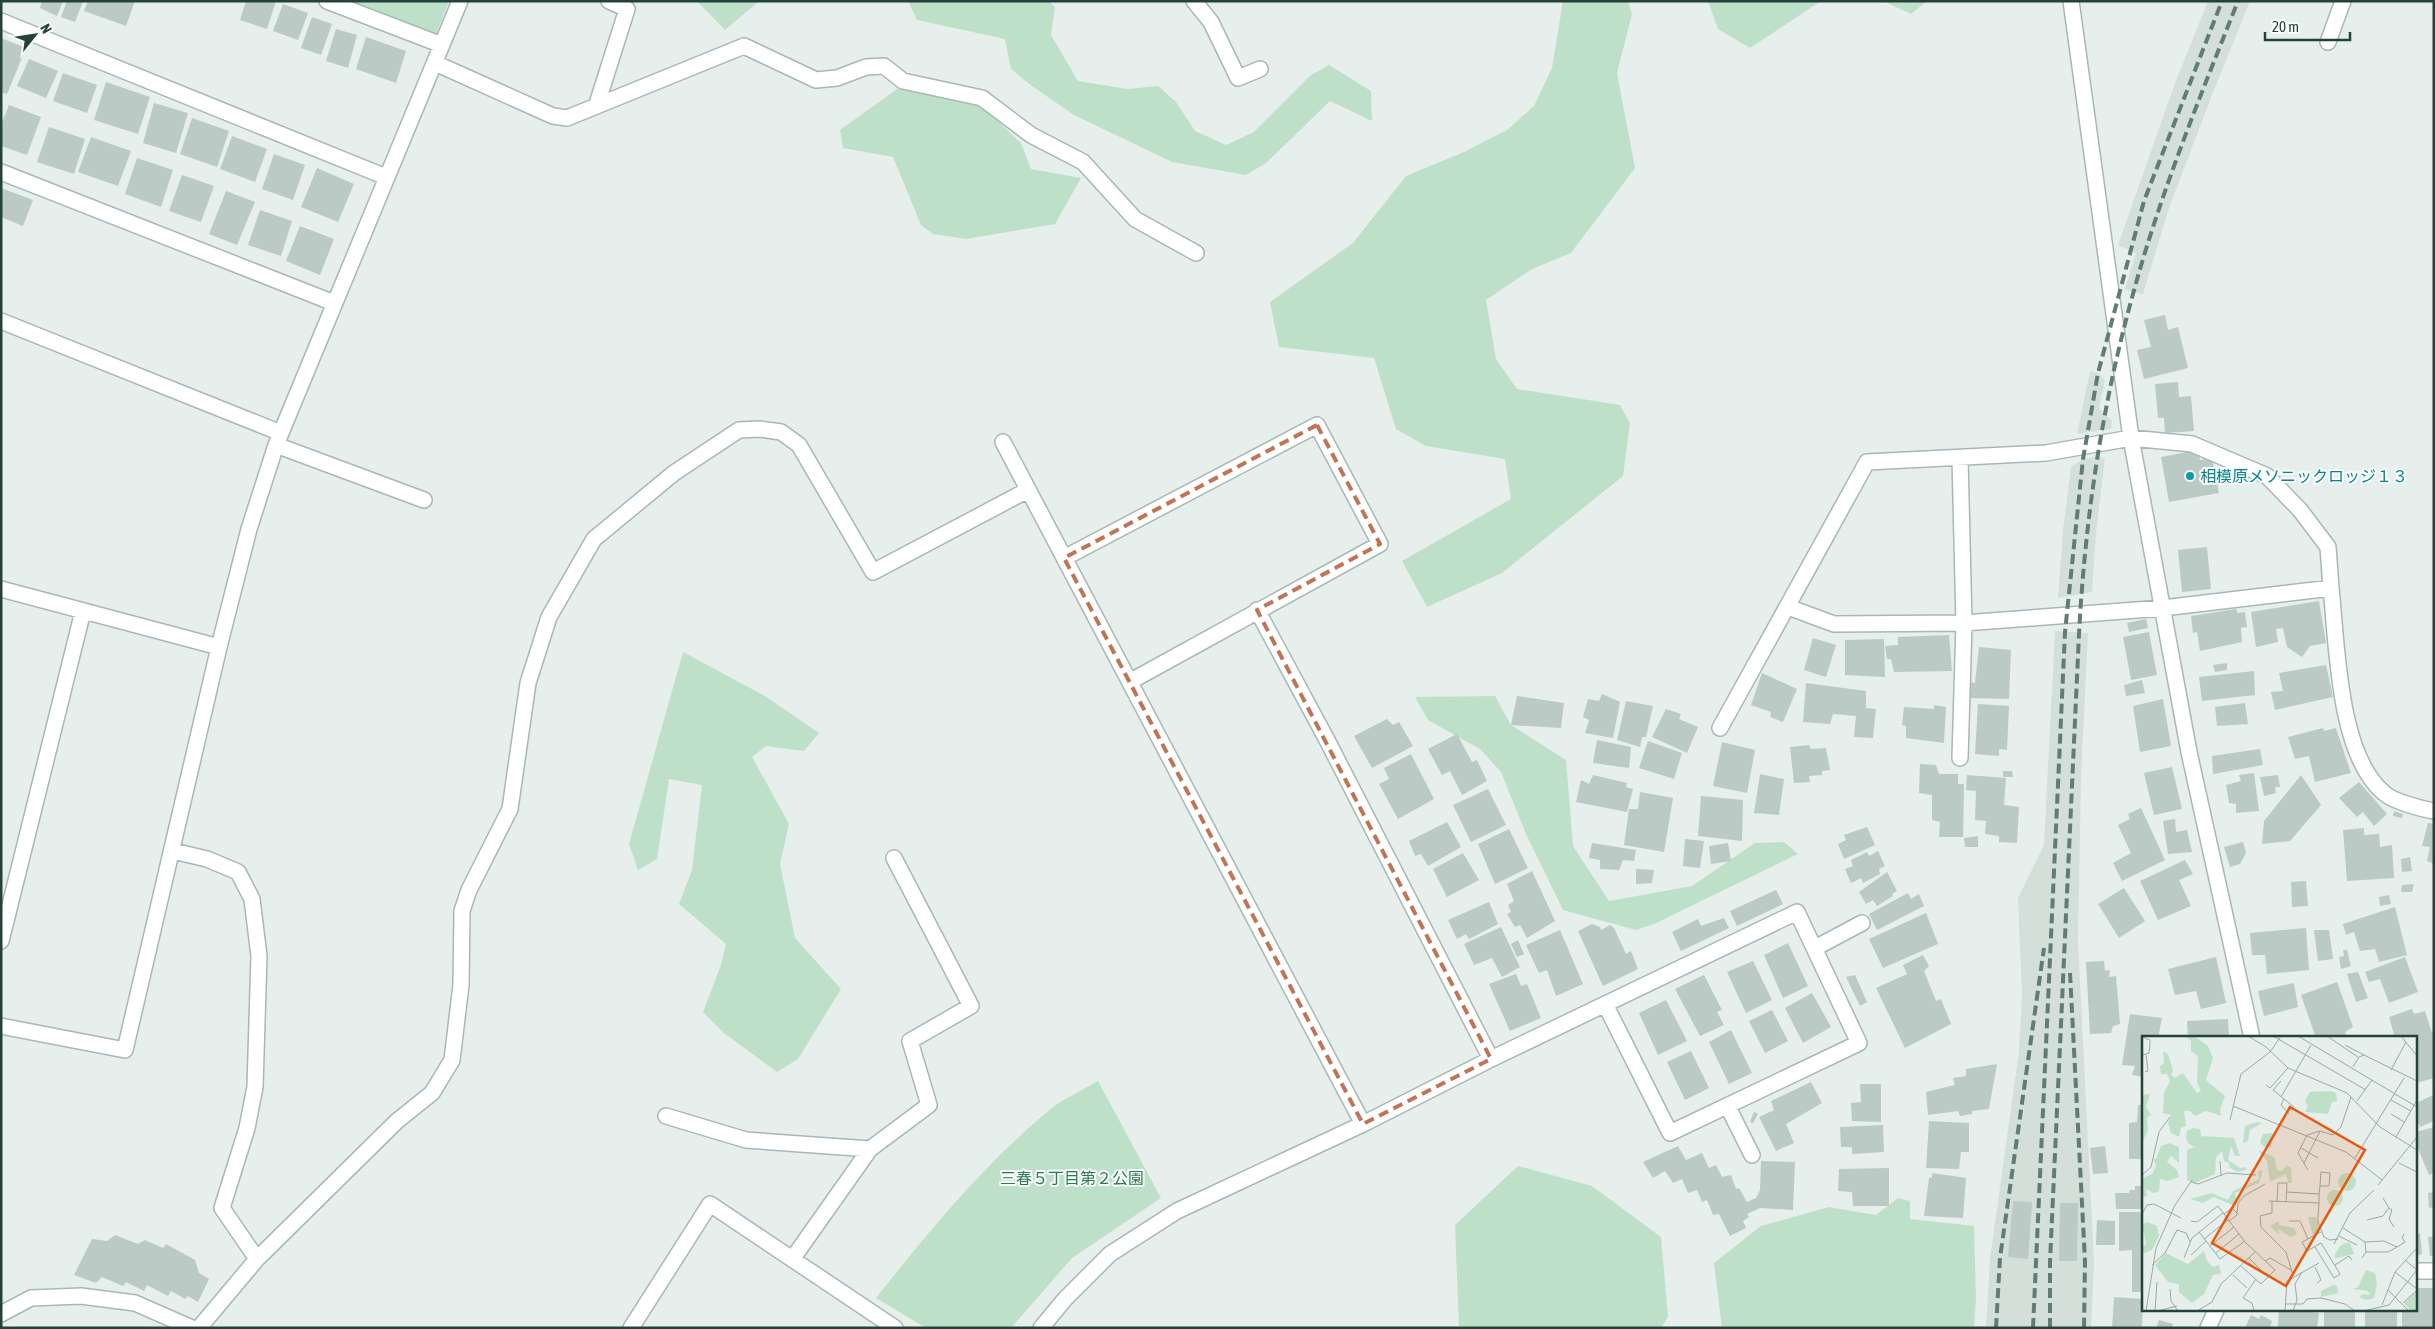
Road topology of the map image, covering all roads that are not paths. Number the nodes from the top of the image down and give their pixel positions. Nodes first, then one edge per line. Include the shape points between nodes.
1 (327, 1) edge
2 (460, 1) edge
3 (609, 1) edge
4 (1194, 1) edge
5 (2071, 1) edge
6 (2343, 1) edge
7 (1, 21) edge
8 (2328, 42) dead end
9 (442, 45) junction
10 (435, 63) junction
11 (1260, 69) dead end
12 (597, 104) junction
13 (1, 172) edge
14 (386, 177) junction
15 (1196, 253) dead end
16 (334, 303) junction
17 (1, 321) edge
18 (2130, 438) junction
19 (278, 439) junction
20 (1003, 442) dead end
21 (1960, 458) junction
22 (1028, 490) junction
23 (424, 500) dead end
24 (1064, 558) junction
25 (2331, 588) junction
26 (1, 589) edge
27 (1788, 607) junction
28 (2163, 608) junction
29 (1257, 610) junction
30 (83, 611) junction
31 (1964, 623) junction
32 (219, 647) junction
33 (1131, 681) junction
34 (1720, 728) dead end
35 (1960, 758) dead end
36 (2434, 811) edge
37 (173, 851) junction
38 (894, 858) dead end
39 (1862, 923) dead end
40 (1, 941) edge
41 (1814, 948) junction
42 (1605, 1004) junction
43 (1, 1026) edge
44 (2252, 1036) edge
45 (1491, 1059) junction
46 (1728, 1107) junction
47 (666, 1116) dead end
48 (1364, 1124) junction
49 (870, 1148) junction
50 (1752, 1155) dead end
51 (793, 1258) junction
52 (257, 1260) junction
53 (2418, 1271) edge
54 (2434, 1271) edge
55 (2215, 1312) edge
56 (1, 1314) edge
57 (192, 1328) edge
58 (199, 1328) edge
59 (631, 1328) edge
60 (895, 1328) edge
61 (1041, 1328) edge
62 (2208, 1328) edge

1 - 9 street
2 - 9 street
3 - 12 street via 627,9
4 - 11 street via 1210,22 1238,78
5 - 18 street
6 - 8 street
7 - 14 street
9 - 10 street
10 - 12 street via 553,116 567,118
10 - 14 street
12 - 15 street via 744,46 816,80 837,78 866,67 884,66 903,80 982,98 1031,135 1083,162 1135,219
13 - 16 street
14 - 16 street
16 - 19 street
17 - 19 street
18 - 21 street via 2046,453
18 - 25 street via 2192,444 2267,476 2300,510 2328,547
18 - 28 street
19 - 23 street
19 - 32 street via 249,529
20 - 22 street
21 - 27 street via 1867,462
21 - 31 street
22 - 24 street
22 - 52 street via 873,572 800,445 781,432 740,430 674,473 594,539 549,617 528,683 510,808 469,890 462,911 461,985 452,1060 432,1093 397,1122
24 - 29 street via 1317,425 1380,544
24 - 33 street
25 - 28 street
25 - 36 street via 2343,708 2362,766 2384,794
26 - 30 street
27 - 31 street via 1834,624
27 - 34 street
28 - 31 street
28 - 44 street via 2191,761
29 - 33 street
29 - 45 street
30 - 32 street
30 - 40 street
31 - 35 street
32 - 37 street
33 - 48 street
37 - 43 street via 125,1050
37 - 52 street via 207,859 238,872 252,899 258,956 255,1087 247,1128 222,1208
38 - 49 street via 971,1006 910,1042 929,1105
39 - 41 street
41 - 42 street via 1797,912
41 - 46 street via 1858,1043
42 - 45 street
42 - 46 street via 1670,1134
45 - 48 street
46 - 50 street
47 - 49 street via 746,1140
48 - 61 street via 1176,1211 1110,1254
49 - 51 street
51 - 59 street via 710,1204
51 - 60 street
52 - 58 street
53 - 54 street
55 - 62 street
56 - 57 street via 31,1298 81,1296 135,1302

